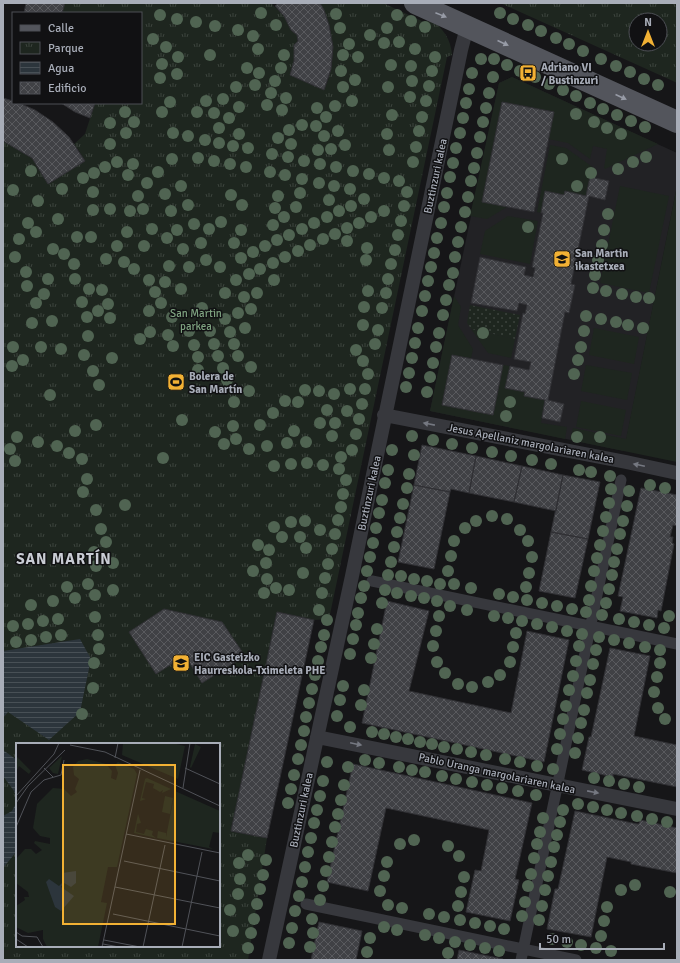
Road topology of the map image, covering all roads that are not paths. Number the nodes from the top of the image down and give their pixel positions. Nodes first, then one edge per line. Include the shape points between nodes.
1 (415, 3) edge
2 (467, 27) junction
3 (677, 122) edge
4 (384, 415) junction
5 (677, 473) edge
6 (621, 480) dead end
7 (372, 581) dead end
8 (592, 626) junction
9 (677, 644) edge
10 (317, 737) junction
11 (557, 785) junction
12 (677, 810) edge
13 (306, 904) dead end
14 (522, 955) edge
15 (269, 960) edge
16 (576, 960) edge

1 -> 2 main road
2 -> 3 main road
2 - 4 street, Buztinzuri kalea
5 -> 4 street, Jesus Apellaniz margolariaren kalea
4 - 10 street, Buztinzuri kalea
6 - 8 street
7 - 8 street
8 - 9 street
8 - 11 street
10 -> 11 street, Pablo Uranga margolariaren kalea
10 - 15 street, Buztinzuri kalea
11 -> 12 street, Pablo Uranga margolariaren kalea
11 - 14 street
13 - 14 street
14 - 16 street

